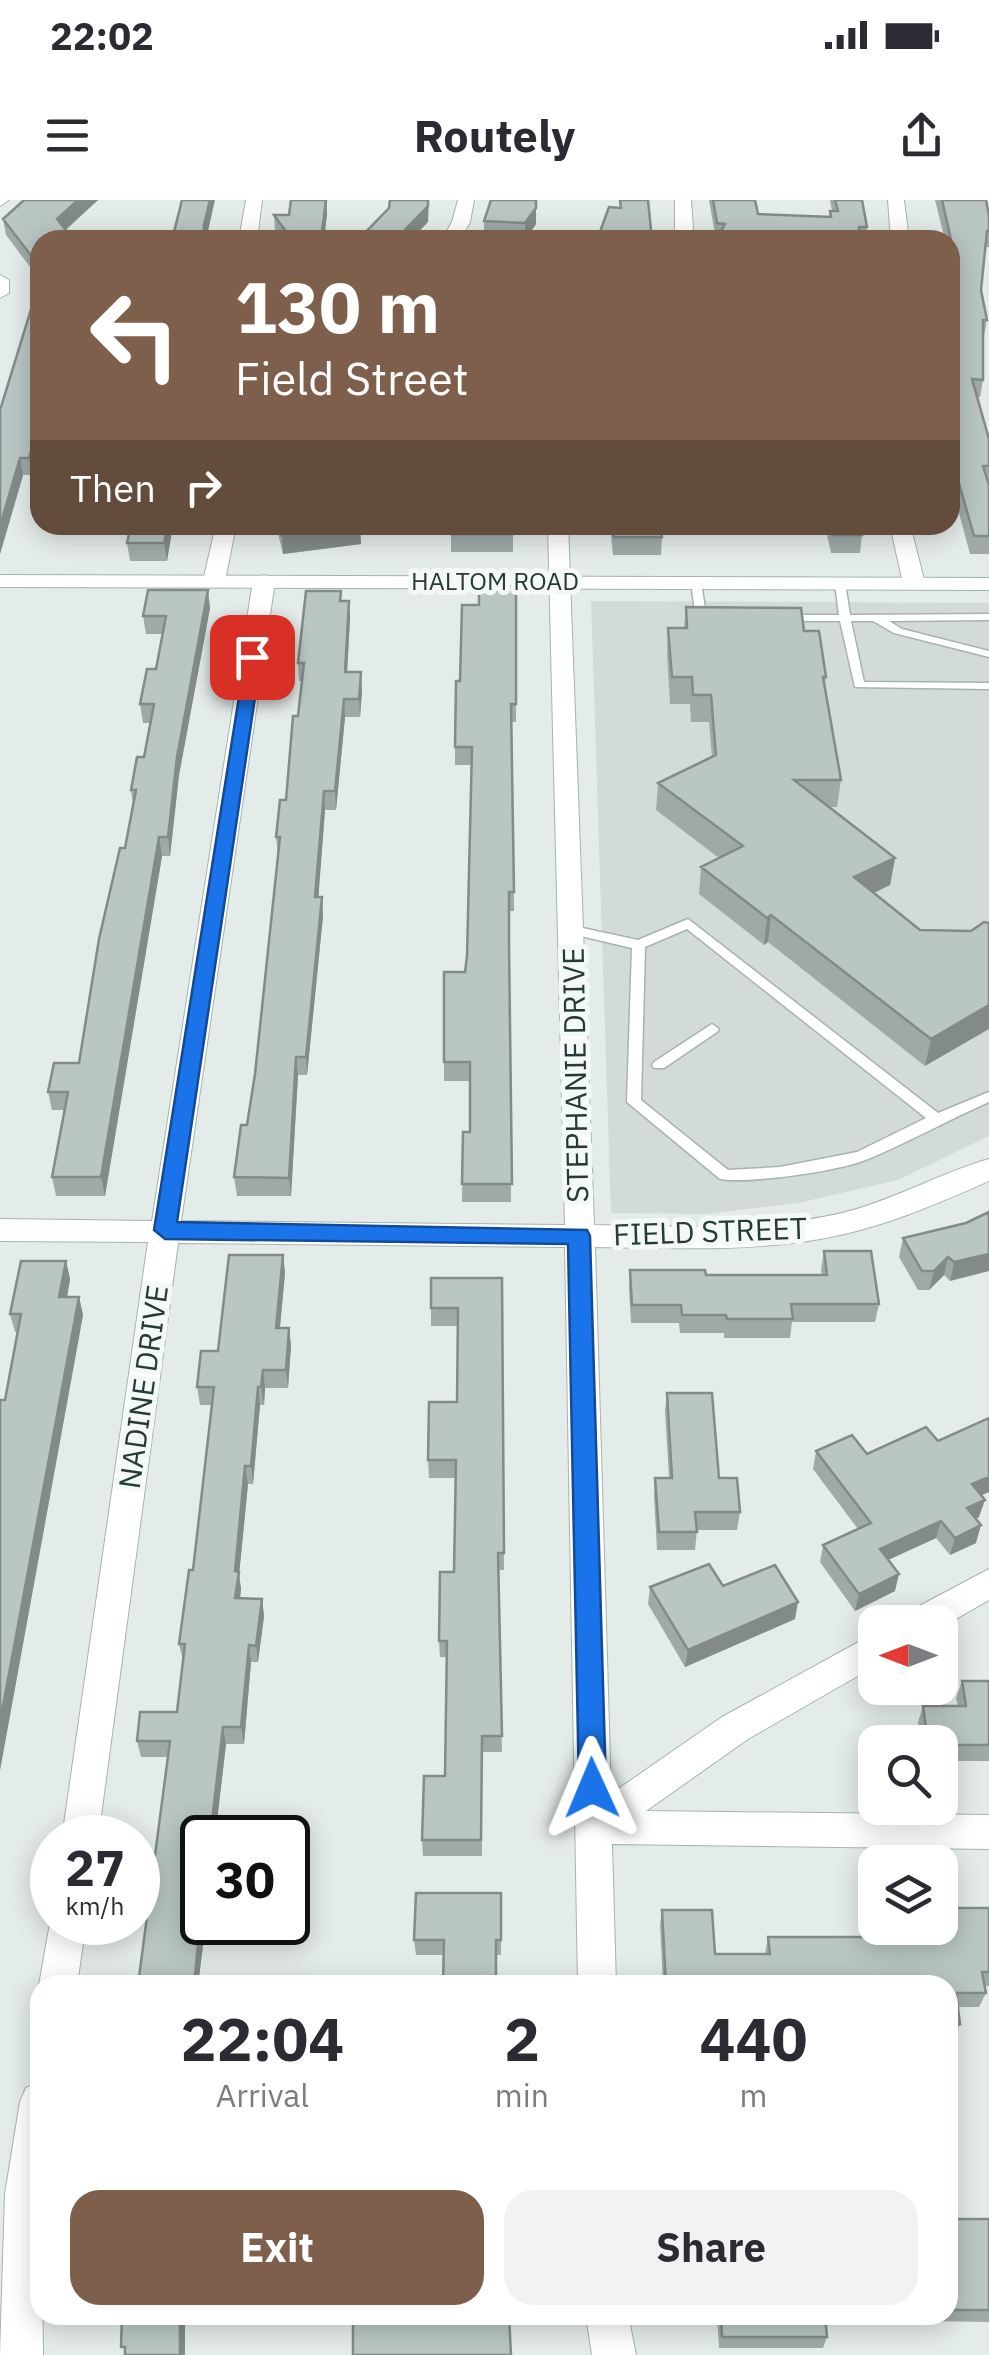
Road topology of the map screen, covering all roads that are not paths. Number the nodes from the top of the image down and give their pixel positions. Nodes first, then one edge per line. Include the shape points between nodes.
1 (254, 200) edge
2 (466, 200) edge
3 (683, 200) edge
4 (896, 200) edge
5 (250, 230) edge
6 (457, 230) edge
7 (683, 230) edge
8 (899, 230) edge
9 (0, 280) edge
10 (0, 293) edge
11 (224, 535) edge
12 (558, 535) edge
13 (902, 535) edge
14 (264, 580) junction
15 (0, 581) edge
16 (214, 581) junction
17 (560, 581) junction
18 (696, 582) junction
19 (840, 583) junction
20 (914, 584) junction
21 (989, 584) edge
22 (874, 617) junction
23 (989, 617) edge
24 (719, 618) edge
25 (773, 618) edge
26 (846, 618) junction
27 (989, 654) edge
28 (989, 686) edge
29 (573, 930) junction
30 (639, 945) junction
31 (712, 1029) dead end
32 (660, 1064) dead end
33 (989, 1097) edge
34 (936, 1119) junction
35 (989, 1169) edge
36 (0, 1230) edge
37 (165, 1230) junction
38 (579, 1236) junction
39 (989, 1583) edge
40 (950, 1605) edge
41 (858, 1658) edge
42 (83, 1815) edge
43 (593, 1827) junction
44 (989, 1832) edge
45 (64, 1945) edge
46 (59, 1975) edge
47 (597, 1975) edge
48 (30, 2168) edge
49 (609, 2325) edge
50 (21, 2355) edge
51 (614, 2355) edge

1 - 5 street
2 - 6 street
3 - 7 street
4 - 8 street
9 - 10 street
11 - 16 street
12 - 17 street, STEPHANIE DRIVE
13 - 20 street
14 - 16 street, HALTOM ROAD
14 - 17 street, HALTOM ROAD
14 - 37 street, NADINE DRIVE
15 - 16 street, HALTOM ROAD
17 - 18 street, HALTOM ROAD
17 - 29 street, STEPHANIE DRIVE
18 - 19 street, HALTOM ROAD
18 - 24 lane via 701,618
19 - 20 street, HALTOM ROAD
19 - 26 lane
20 - 21 street, HALTOM ROAD
22 - 23 lane
22 - 26 lane
22 - 27 lane via 898,631
25 - 26 lane
26 - 28 lane via 859,685
29 - 30 lane
29 - 38 street, STEPHANIE DRIVE
30 - 34 lane via 688,922
30 - 34 lane via 634,1102 725,1175 860,1157
31 - 32 lane
33 - 34 lane
35 - 38 street, FIELD STREET via 918,1201 822,1228 733,1236
36 - 37 street, FIELD STREET
37 - 38 street, FIELD STREET
37 - 42 street, NADINE DRIVE
38 - 43 street, STEPHANIE DRIVE
39 - 40 street
41 - 43 street via 734,1728
43 - 44 street
43 - 47 street, STEPHANIE DRIVE
45 - 46 street
48 - 50 street
49 - 51 street

